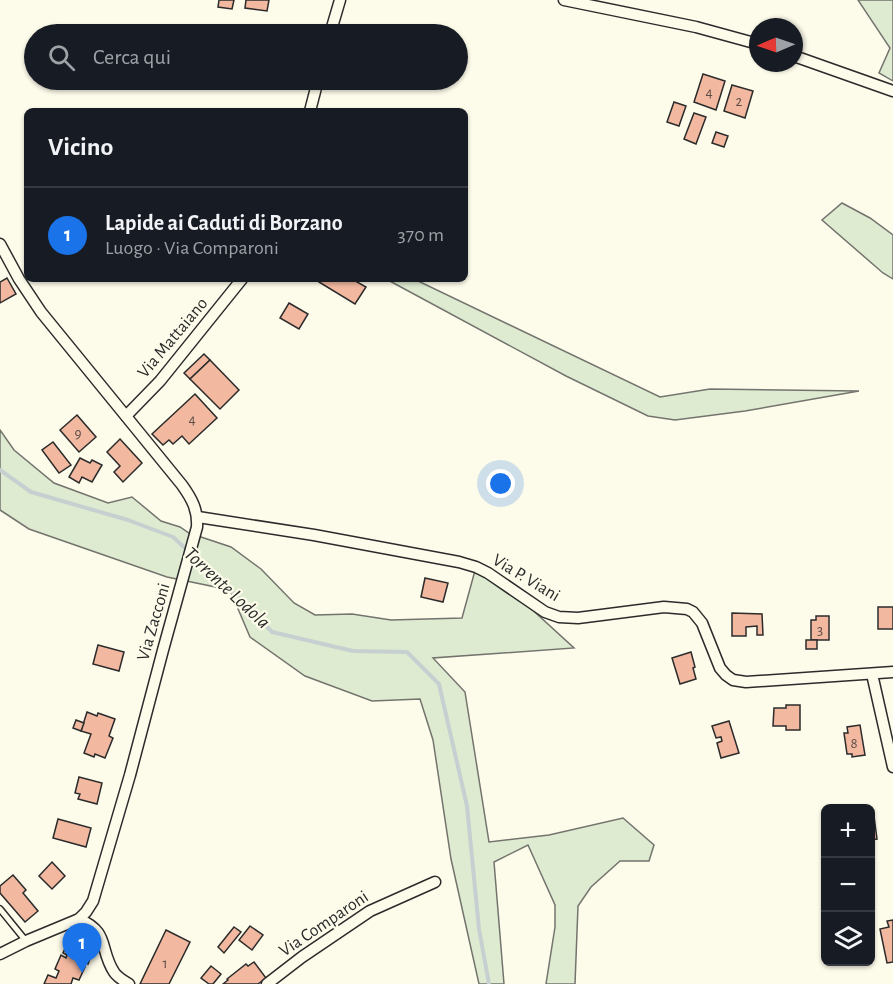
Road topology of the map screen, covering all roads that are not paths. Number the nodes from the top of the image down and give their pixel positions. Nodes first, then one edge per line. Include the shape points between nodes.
1 (340, 0) edge
2 (564, 0) edge
3 (333, 24) edge
4 (749, 42) edge
5 (803, 59) edge
6 (315, 90) edge
7 (893, 91) edge
8 (311, 108) edge
9 (0, 244) edge
10 (241, 282) edge
11 (126, 416) junction
12 (198, 522) junction
13 (893, 672) edge
14 (872, 674) junction
15 (893, 766) edge
16 (435, 882) dead end
17 (0, 909) edge
18 (79, 919) junction
19 (26, 941) junction
20 (0, 954) edge
21 (129, 984) edge
22 (267, 984) edge

1 - 3 street
2 - 4 street
5 - 7 street
6 - 8 street
9 - 11 street via 40,312
10 - 11 street, Via Mattaiano via 160,381
11 - 12 street via 193,501
12 - 14 street, Via P. Viani via 314,535 459,562 488,573 545,612 559,616 578,618 663,607 687,609 702,623 720,668 733,680
12 - 18 street, Via Zacconi via 97,892
13 - 14 street, Via P. Viani
14 - 15 street
16 - 22 street, Via Comparoni via 370,911
17 - 19 lane
18 - 19 street
18 - 21 street via 100,933 115,974
19 - 20 street

